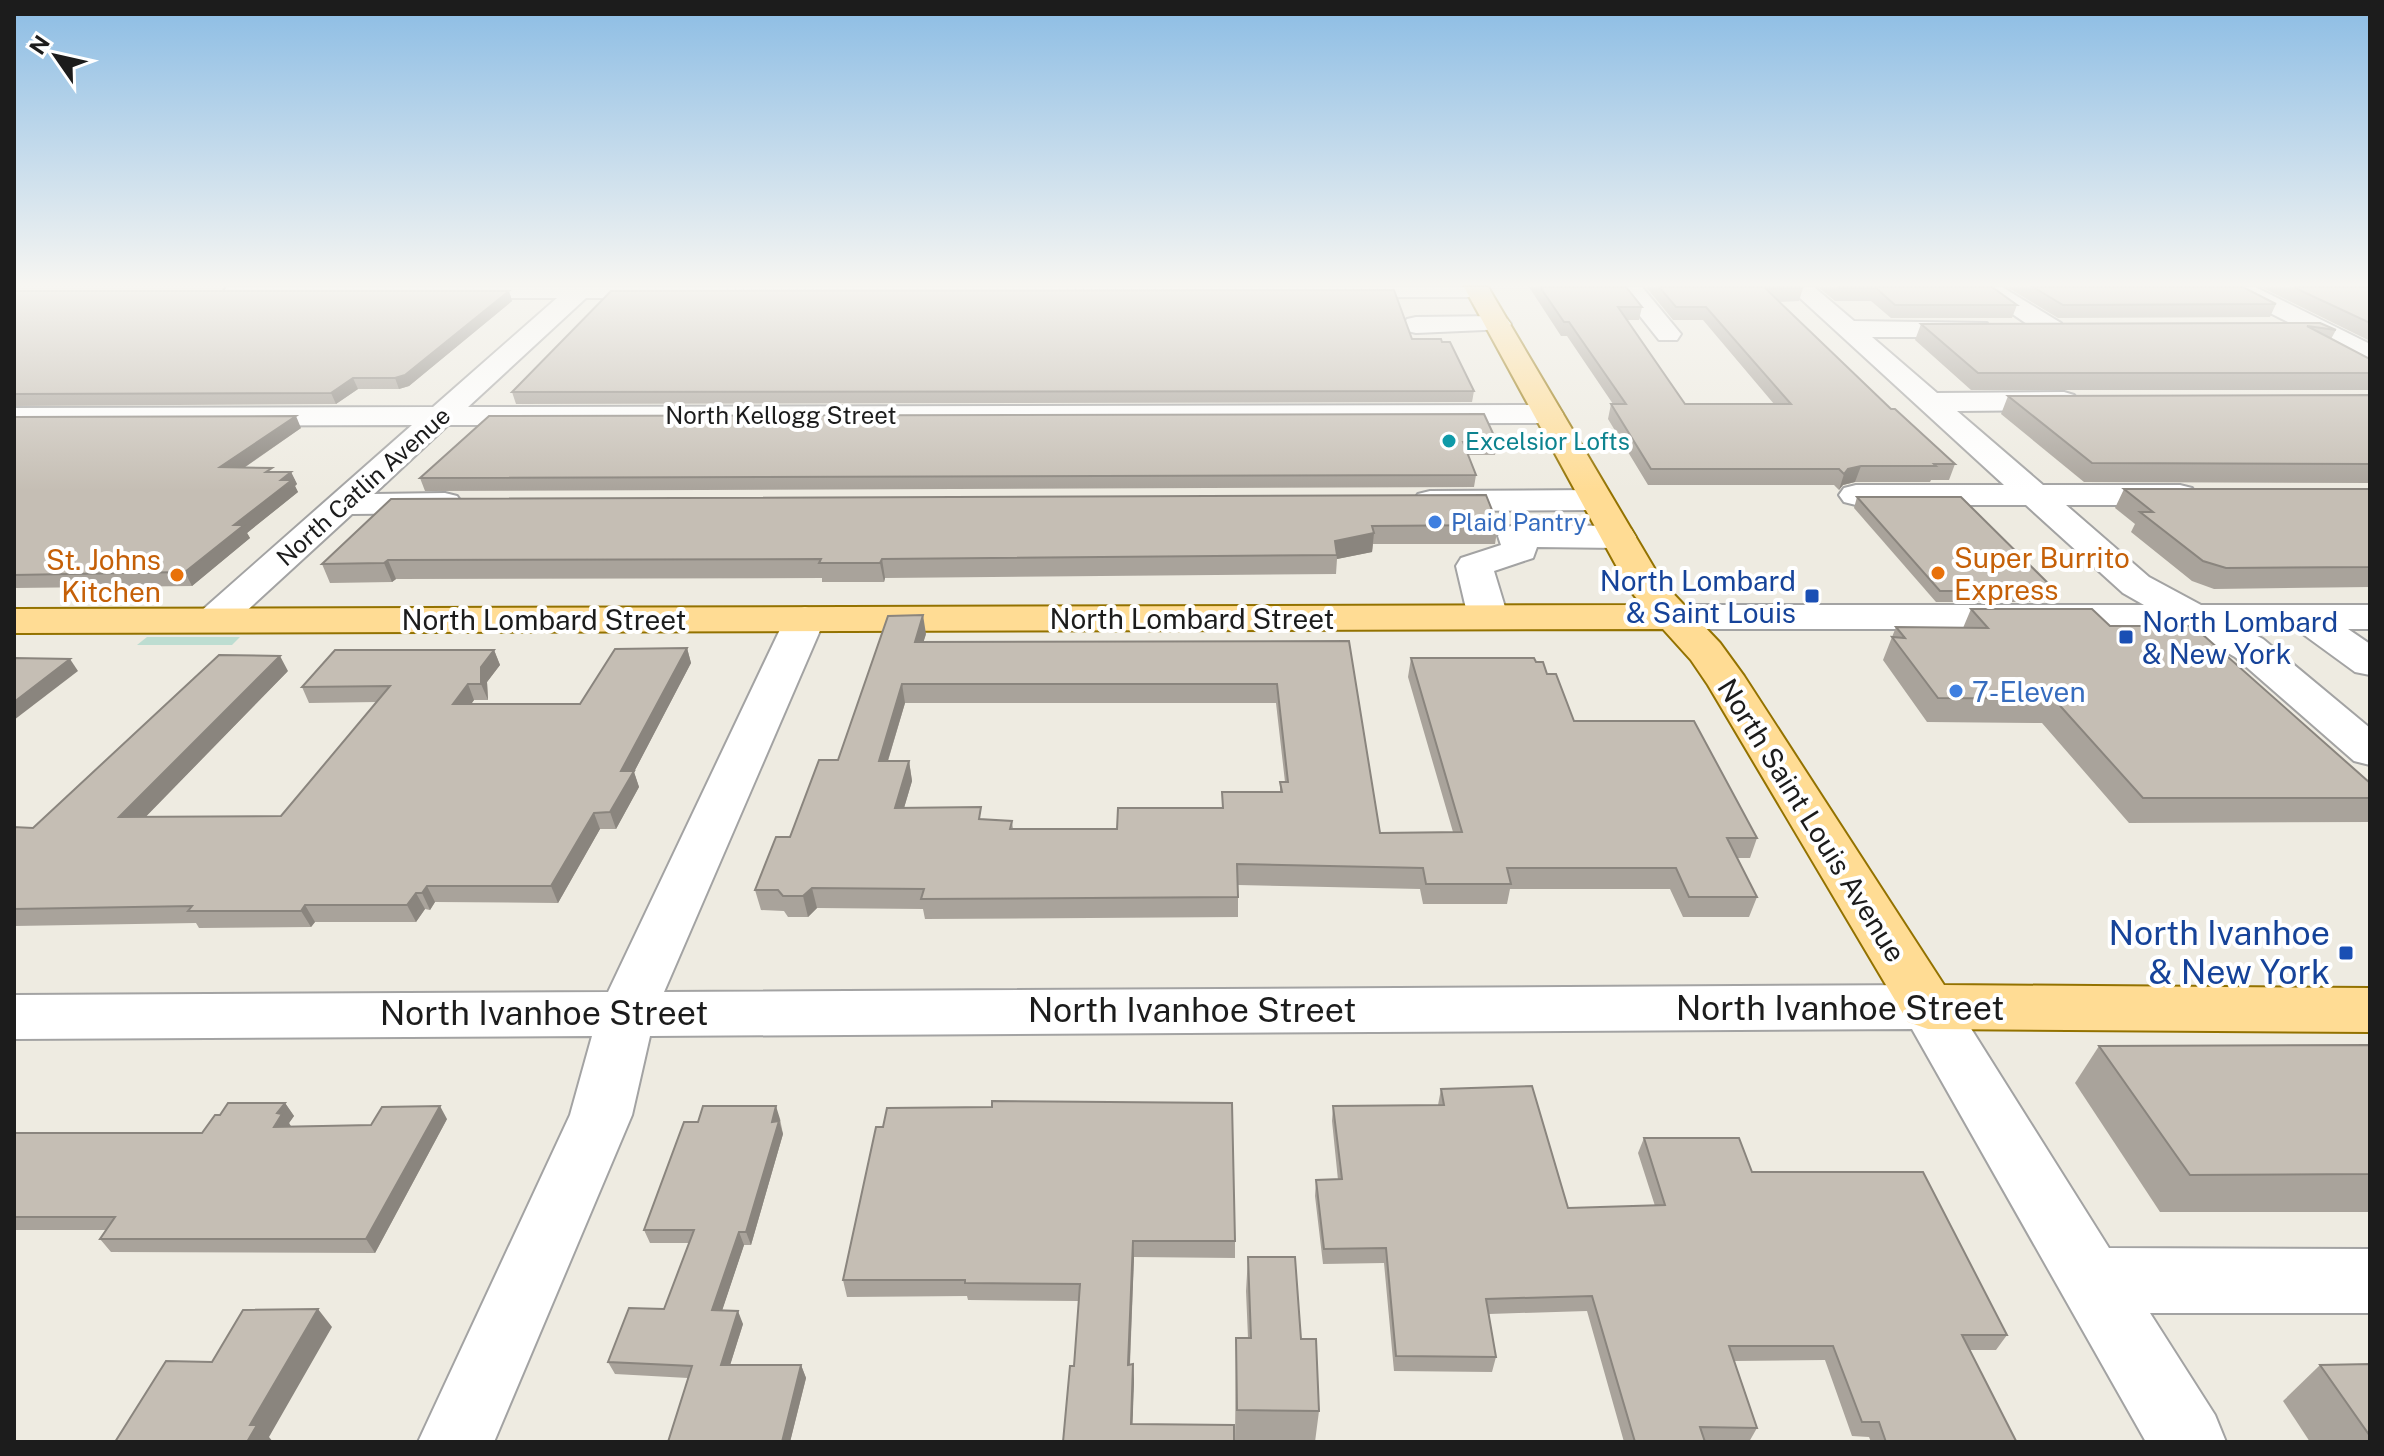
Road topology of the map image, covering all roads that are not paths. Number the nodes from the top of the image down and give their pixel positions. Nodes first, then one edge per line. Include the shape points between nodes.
1 (509, 355) edge
2 (1515, 355) edge
3 (1878, 355) edge
4 (2089, 401) edge
5 (1931, 402) junction
6 (1548, 414) junction
7 (441, 416) junction
8 (14, 417) edge
9 (1856, 495) edge
10 (2039, 495) junction
11 (2212, 495) edge
12 (1596, 500) junction
13 (1399, 501) edge
14 (469, 503) edge
15 (343, 504) junction
16 (1618, 537) junction
17 (1488, 617) junction
18 (1674, 617) junction
19 (2195, 617) junction
20 (2305, 617) junction
21 (2370, 617) edge
22 (805, 619) junction
23 (214, 620) junction
24 (15, 621) edge
25 (2370, 663) edge
26 (2370, 751) edge
27 (1928, 1007) junction
28 (2370, 1010) edge
29 (627, 1012) junction
30 (14, 1017) edge
31 (2091, 1280) junction
32 (2370, 1281) edge
33 (456, 1442) edge
34 (2188, 1442) edge

1 - 7 street, North Catlin Avenue
2 - 6 main road, North Saint Louis Avenue
3 - 5 street
4 - 5 street
5 - 10 street
6 - 7 street, North Kellogg Street
6 - 12 main road, North Saint Louis Avenue
7 - 8 street, North Kellogg Street
7 - 15 street, North Catlin Avenue
9 - 10 street
10 - 11 street
10 - 19 street via 2136,585
12 - 13 street
12 - 16 main road, North Saint Louis Avenue
14 - 15 street
15 - 23 street, North Catlin Avenue
16 - 17 street via 1516,536 1520,550 1474,566
16 - 18 main road, North Saint Louis Avenue via 1648,589
17 - 18 main road, North Lombard Street
17 - 22 main road, North Lombard Street
18 - 19 street, North Lombard Street
18 - 27 main road, North Saint Louis Avenue via 1729,685
19 - 20 street, North Lombard Street
19 - 26 street via 2249,648
20 - 21 street, North Lombard Street
20 - 25 street
22 - 23 main road, North Lombard Street
22 - 29 street
23 - 24 main road, North Lombard Street
27 - 28 main road, North Ivanhoe Street
27 - 29 street, North Ivanhoe Street
27 - 31 street, North Saint Louis Avenue
29 - 30 street, North Ivanhoe Street
29 - 33 street via 601,1115
31 - 32 street
31 - 34 street, North Saint Louis Avenue

